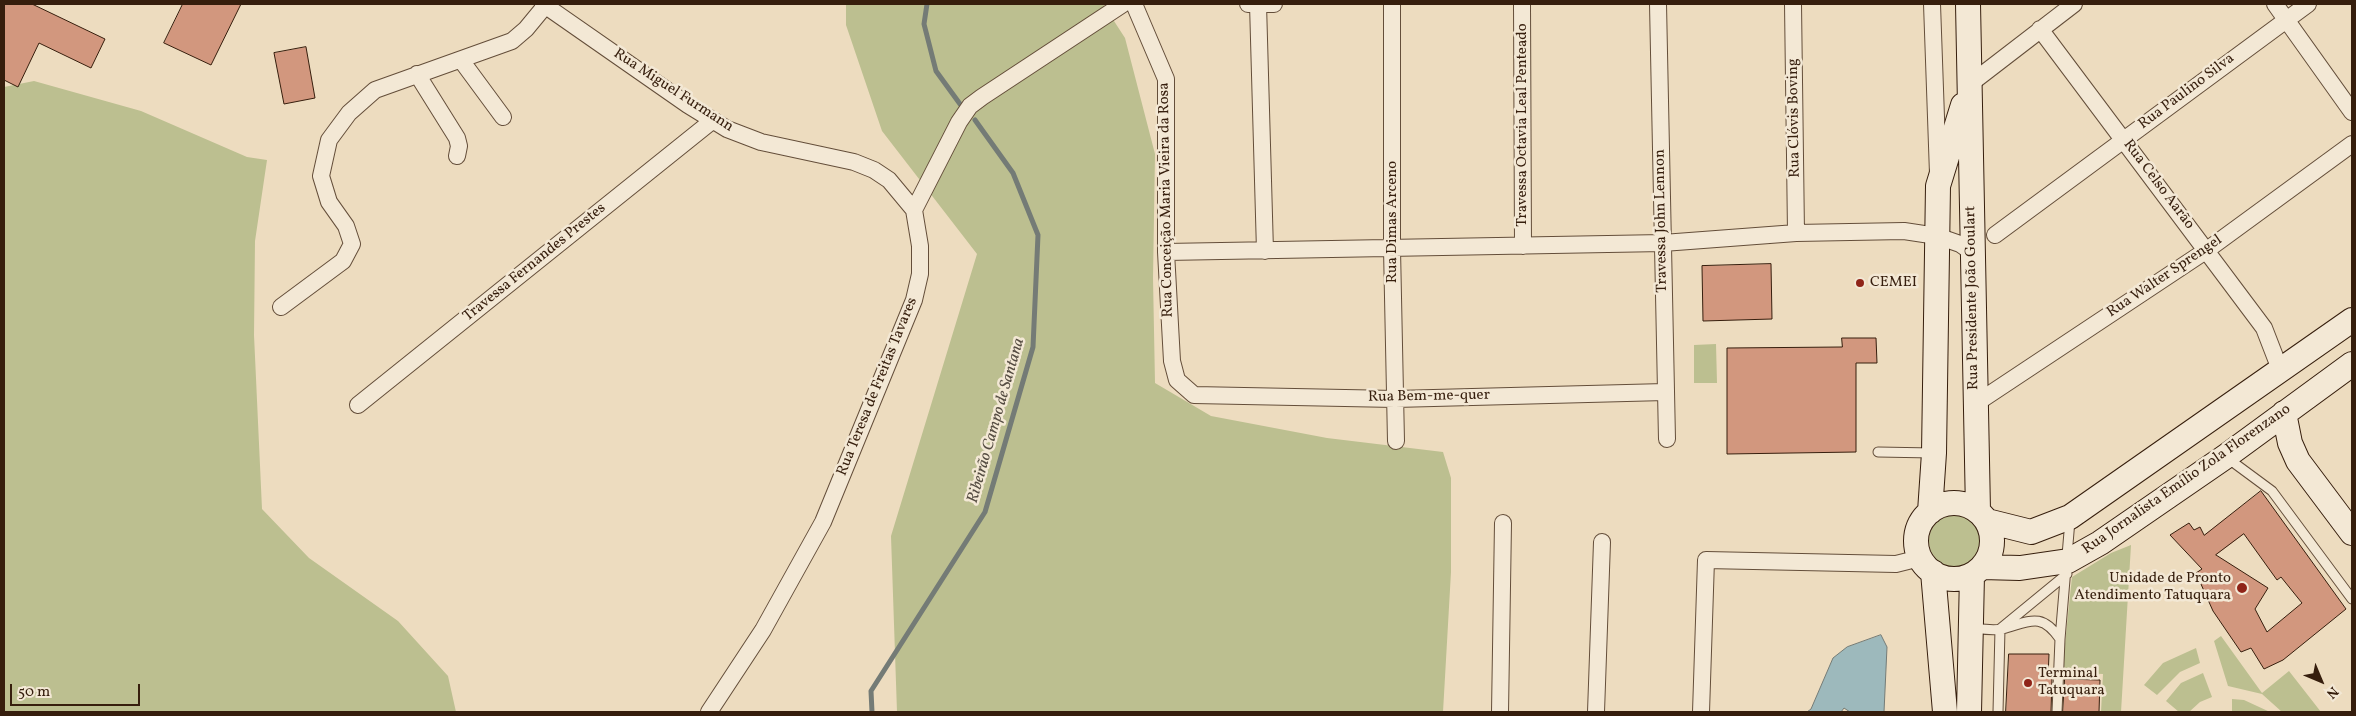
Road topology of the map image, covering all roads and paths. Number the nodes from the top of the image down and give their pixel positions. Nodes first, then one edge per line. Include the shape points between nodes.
1 (1123, 4) edge
2 (1134, 4) edge
3 (1248, 4) edge
4 (1258, 4) edge
5 (1274, 4) edge
6 (1392, 4) edge
7 (1522, 4) edge
8 (1658, 4) edge
9 (1793, 4) edge
10 (1932, 4) edge
11 (1968, 4) edge
12 (2074, 4) edge
13 (2275, 4) edge
14 (2308, 4) edge
15 (544, 5) edge
16 (2285, 19) junction
17 (2040, 29) junction
18 (461, 60) junction
19 (417, 74) junction
20 (1970, 84) junction
21 (2352, 112) edge
22 (503, 117) dead end
23 (712, 121) junction
24 (2123, 139) junction
25 (2352, 144) edge
26 (457, 156) dead end
27 (1938, 186) junction
28 (914, 210) junction
29 (1796, 233) junction
30 (1995, 235) dead end
31 (1937, 236) junction
32 (1663, 242) junction
33 (1523, 246) junction
34 (1392, 249) junction
35 (2207, 250) junction
36 (1265, 251) junction
37 (1166, 252) junction
38 (1974, 264) junction
39 (281, 307) dead end
40 (2352, 320) edge
41 (2352, 364) edge
42 (2281, 372) junction
43 (1665, 392) junction
44 (1194, 396) joint
45 (1396, 399) junction
46 (1975, 404) junction
47 (358, 405) dead end
48 (2284, 413) junction
49 (1667, 439) dead end
50 (1396, 441) dead end
51 (1878, 452) dead end
52 (1934, 453) junction
53 (2225, 457) junction
54 (1930, 512) junction
55 (1982, 516) junction
56 (2070, 517) junction
57 (1503, 523) dead end
58 (2352, 533) edge
59 (1602, 542) dead end
60 (1926, 565) junction
61 (2068, 567) junction
62 (1977, 571) junction
63 (2352, 599) edge
64 (1971, 628) junction
65 (2000, 630) junction
66 (2060, 639) junction
67 (709, 712) edge
68 (1500, 712) edge
69 (1596, 712) edge
70 (1701, 712) edge
71 (1945, 712) edge
72 (1969, 712) edge
73 (1998, 712) edge
74 (2057, 712) edge

1 - 28 street via 970,106 945,146
2 - 37 street, Rua Conceição Maria Vieira da Rosa via 1162,66 1167,86
3 - 4 street
4 - 5 street
4 - 36 street
6 - 34 street, Rua Dimas Arceno
7 - 33 street, Travessa Octavia Leal Penteado
8 - 32 street, Travessa John Lennon
9 - 29 street, Rua Clóvis Boving
10 - 27 street, Rua Presidente João Goulart
11 - 20 main road, Rua Presidente João Goulart
12 - 17 street
13 - 16 street
14 - 16 street, Rua Paulino Silva
15 - 18 street via 526,29 512,40
15 - 23 street, Rua Miguel Furmann
16 - 21 street
16 - 24 street, Rua Paulino Silva
17 - 20 street
17 - 24 street, Rua Celso Aarão
18 - 19 street
18 - 22 street
19 - 26 street via 457,138
19 - 39 street via 375,90 349,113 329,140 321,176 329,202 346,226 352,244 343,261
20 - 27 main road, Rua Presidente João Goulart
20 - 38 main road, Rua Presidente João Goulart
23 - 28 street, Rua Miguel Furmann via 761,142 854,162 874,170 889,180
23 - 47 street, Travessa Fernandes Prestes
24 - 30 street, Rua Paulino Silva
24 - 35 street, Rua Celso Aarão
25 - 35 street, Rua Walter Sprengel
27 - 31 main road, Rua Presidente João Goulart
28 - 67 street, Rua Teresa de Freitas Tavares via 920,246 920,274 903,331 823,522 763,630
29 - 31 street via 1904,231
29 - 32 street
31 - 38 street via 1966,246
31 - 52 main road, Rua Presidente João Goulart
32 - 33 street
32 - 43 street, Travessa John Lennon
33 - 34 street
34 - 36 street
34 - 45 street, Rua Dimas Arceno
35 - 42 street, Rua Celso Aarão via 2264,328
35 - 46 street, Rua Walter Sprengel
36 - 37 street
37 - 44 street, Rua Conceição Maria Vieira da Rosa via 1172,361 1177,380
38 - 46 main road, Rua Presidente João Goulart
40 - 42 main road
41 - 48 main road, Rua Jornalista Emílio Zola Florenzano
42 - 56 main road
43 - 45 street, Rua Bem-me-quer
43 - 49 street, Travessa John Lennon
44 - 45 street, Rua Bem-me-quer
45 - 50 street, Rua Dimas Arceno
46 - 55 main road, Rua Presidente João Goulart
48 - 53 main road, Rua Jornalista Emílio Zola Florenzano
48 - 58 main road via 2290,443 2298,461
51 - 52 lane
52 - 54 main road, Rua Presidente João Goulart
53 - 61 main road, Rua Jornalista Emílio Zola Florenzano
53 - 63 lane via 2272,491
54 - 55 main road via 1954,503 1967,505
54 - 60 main road, Rua Presidente João Goulart via 1917,534 1917,546
55 - 56 main road via 2031,532
55 - 62 main road, Rua Presidente João Goulart via 1992,532 1992,545 1989,557
56 - 61 lane
57 - 68 street
59 - 69 street
60 - 62 main road via 1952,579
60 - 70 street via 1706,560
60 - 71 main road, Rua Presidente João Goulart
61 - 62 main road, Rua Jornalista Emílio Zola Florenzano
61 - 65 lane
61 - 66 lane
62 - 64 main road, Rua Presidente João Goulart
64 - 65 lane
64 - 72 main road, Rua Presidente João Goulart
65 - 66 lane via 2027,620 2042,621 2054,629
65 - 73 lane
66 - 74 lane

